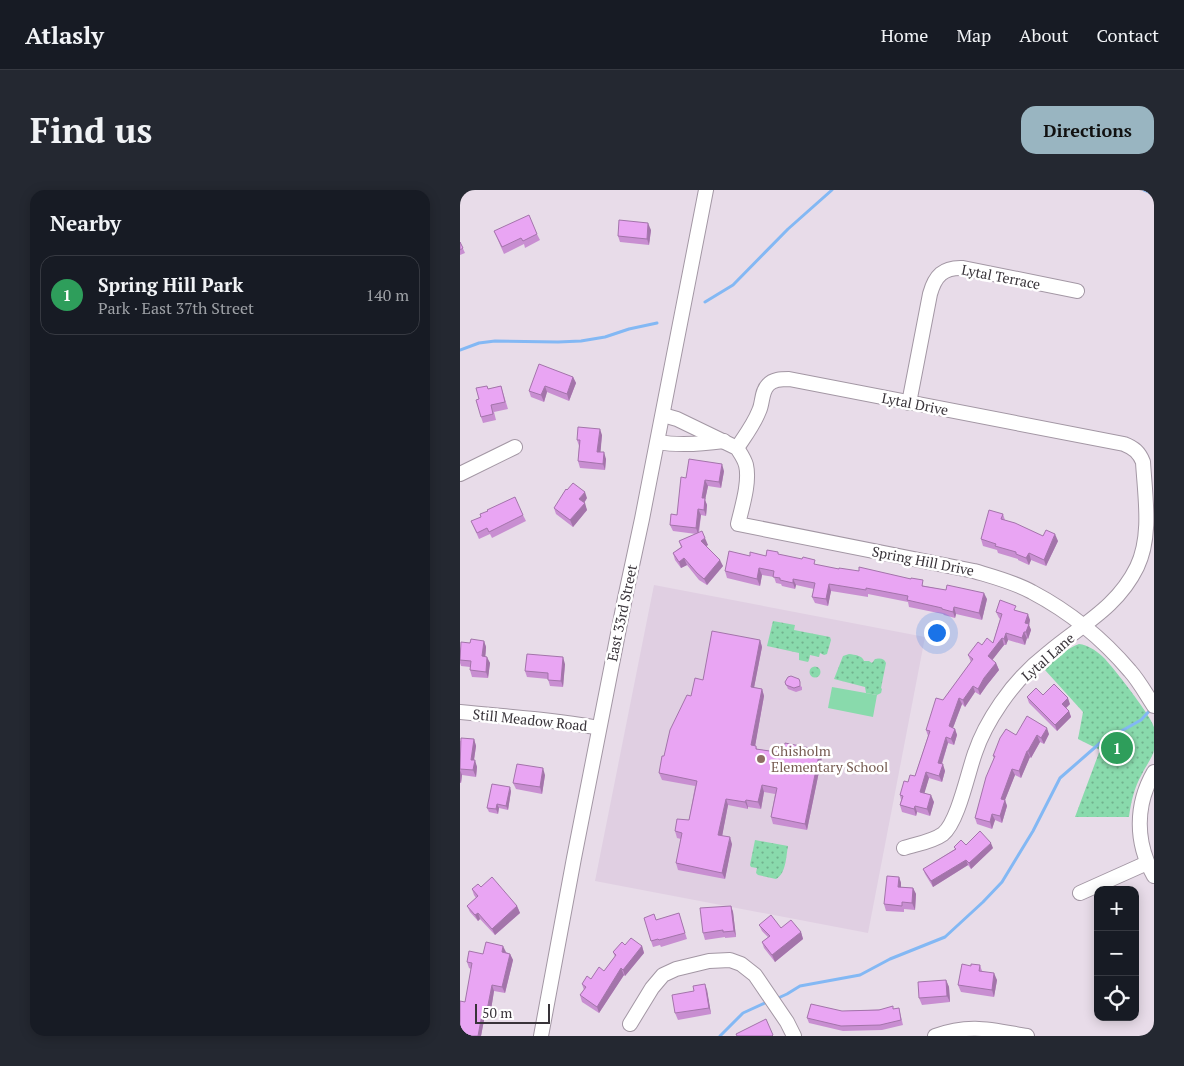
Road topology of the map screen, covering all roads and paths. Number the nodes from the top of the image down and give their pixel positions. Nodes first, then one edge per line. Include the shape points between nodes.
1 (706, 190) edge
2 (1077, 291) dead end
3 (909, 403) junction
4 (663, 415) junction
5 (658, 442) junction
6 (730, 444) junction
7 (515, 447) dead end
8 (1133, 448) joint
9 (460, 474) edge
10 (1084, 626) junction
11 (1154, 706) edge
12 (460, 712) edge
13 (599, 728) junction
14 (1154, 772) edge
15 (904, 848) dead end
16 (1147, 863) junction
17 (1154, 876) edge
18 (1080, 893) dead end
19 (630, 1024) dead end
20 (541, 1036) edge
21 (794, 1036) edge
22 (935, 1036) edge
23 (1027, 1036) edge

1 - 4 street, East 33rd Street
2 - 3 street, Lytal Terrace via 963,268 947,270 933,283
3 - 6 street, Lytal Drive via 780,379 765,389 754,422
3 - 8 street, Lytal Drive
4 - 5 street, East 33rd Street
4 - 6 street via 677,418
5 - 6 street
5 - 13 street, East 33rd Street
6 - 10 street, Spring Hill Drive via 743,456 746,466 738,524 991,576 1031,591
7 - 9 street
8 - 10 street, Lytal Lane via 1143,462 1146,531 1143,550 1124,589
10 - 11 street, Spring Hill Drive via 1131,672
10 - 15 street, Lytal Lane via 1048,653 1003,700 974,754 948,828 932,840
12 - 13 street, Still Meadow Road
13 - 20 street, East 33rd Street
14 - 16 street via 1140,809 1140,833
16 - 17 street
16 - 18 street
19 - 21 street via 663,975 709,961 730,960 755,975
22 - 23 street via 964,1028 986,1028

